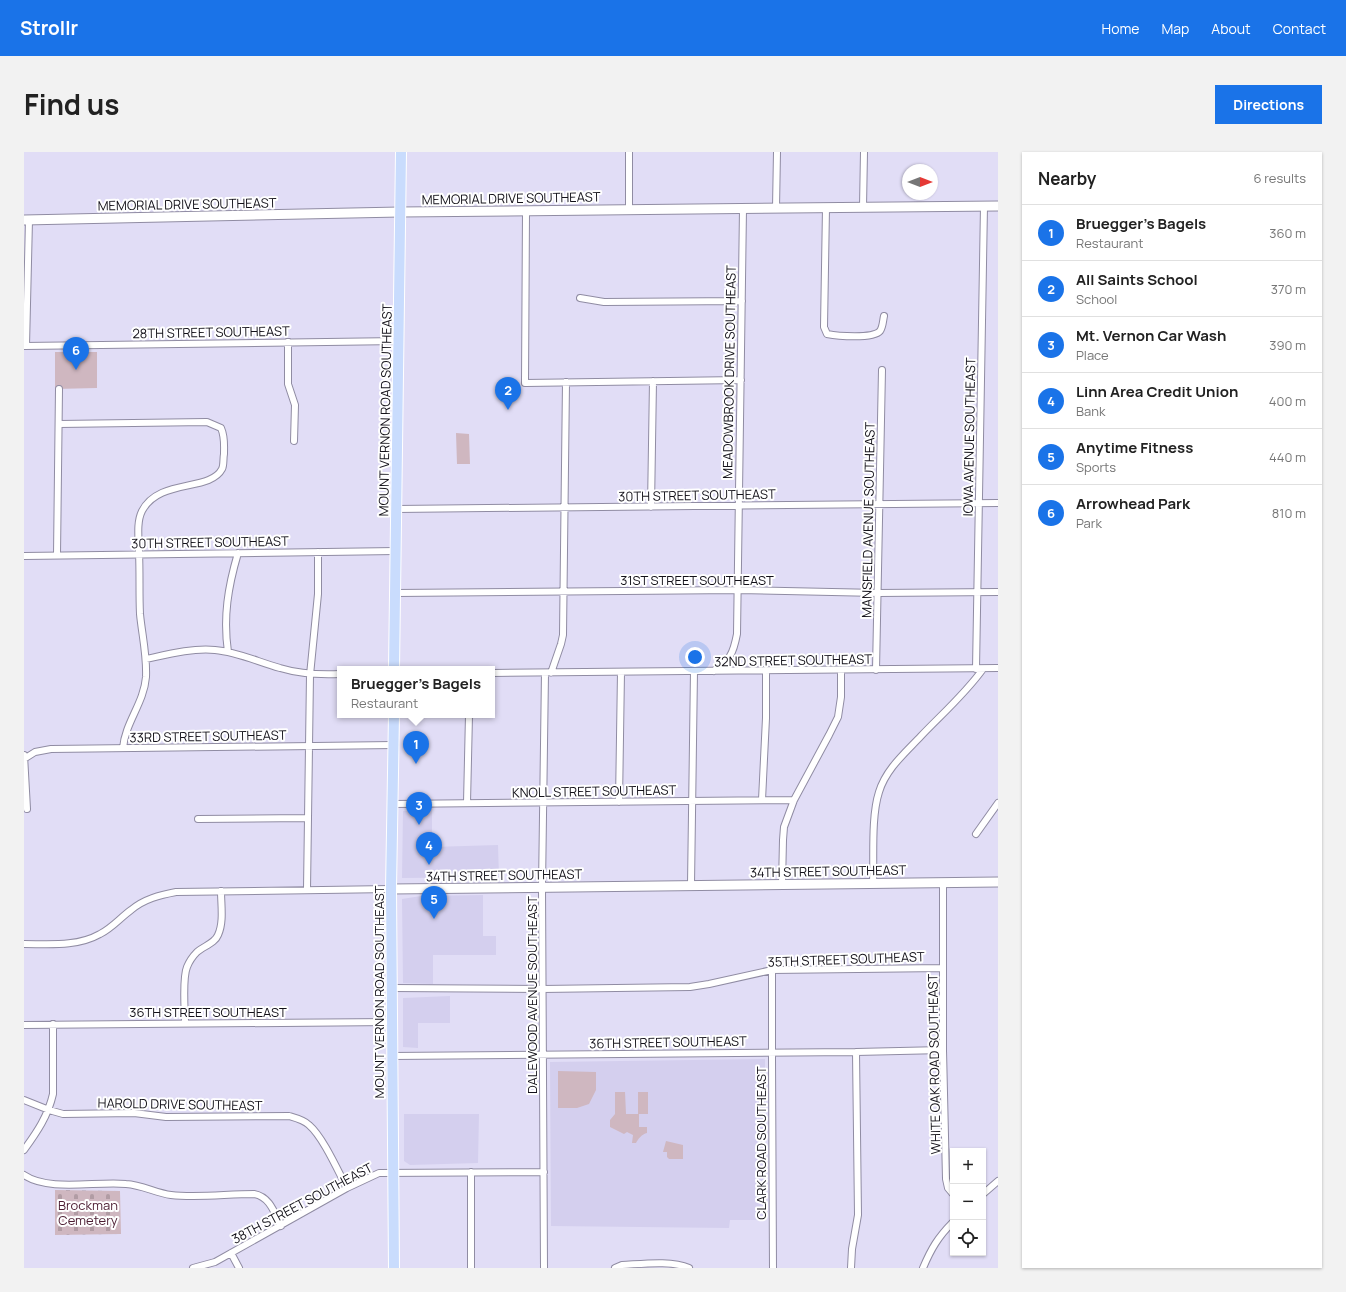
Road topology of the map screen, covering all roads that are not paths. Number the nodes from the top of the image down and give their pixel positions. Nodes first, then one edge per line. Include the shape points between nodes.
1 (401, 152) edge
2 (629, 152) edge
3 (777, 152) edge
4 (864, 152) edge
5 (984, 206) junction
6 (998, 206) edge
7 (863, 207) junction
8 (776, 208) junction
9 (826, 208) junction
10 (743, 209) junction
11 (628, 210) junction
12 (400, 212) junction
13 (526, 212) junction
14 (26, 220) edge
15 (580, 298) dead end
16 (742, 301) junction
17 (884, 316) dead end
18 (399, 341) junction
19 (288, 342) junction
20 (25, 346) edge
21 (882, 370) dead end
22 (741, 380) junction
23 (652, 381) junction
24 (566, 382) junction
25 (59, 389) dead end
26 (59, 424) junction
27 (294, 441) dead end
28 (979, 503) junction
29 (998, 503) edge
30 (880, 504) junction
31 (738, 506) junction
32 (651, 507) junction
33 (565, 508) junction
34 (396, 509) junction
35 (396, 551) junction
36 (318, 552) junction
37 (238, 553) junction
38 (139, 554) junction
39 (24, 556) edge
40 (57, 556) junction
41 (738, 590) junction
42 (564, 592) junction
43 (977, 592) junction
44 (998, 592) edge
45 (878, 593) junction
46 (396, 594) junction
47 (228, 652) junction
48 (146, 658) junction
49 (394, 666) edge
50 (998, 668) edge
51 (976, 669) junction
52 (983, 669) junction
53 (766, 670) junction
54 (841, 670) junction
55 (876, 670) junction
56 (694, 671) junction
57 (714, 671) junction
58 (620, 672) junction
59 (548, 673) junction
60 (337, 674) edge
61 (495, 674) edge
62 (310, 675) junction
63 (394, 718) edge
64 (469, 718) edge
65 (394, 745) junction
66 (309, 746) junction
67 (123, 748) junction
68 (24, 757) edge
69 (762, 800) junction
70 (794, 800) junction
71 (693, 801) junction
72 (619, 802) junction
73 (998, 802) edge
74 (467, 803) junction
75 (544, 803) junction
76 (393, 804) junction
77 (27, 809) dead end
78 (307, 818) junction
79 (198, 819) dead end
80 (976, 834) dead end
81 (943, 882) junction
82 (998, 882) edge
83 (873, 883) junction
84 (782, 884) junction
85 (691, 885) junction
86 (542, 887) junction
87 (391, 889) junction
88 (306, 890) junction
89 (221, 891) junction
90 (24, 944) edge
91 (943, 968) junction
92 (772, 970) junction
93 (392, 988) junction
94 (542, 989) junction
95 (392, 1022) junction
96 (185, 1023) junction
97 (52, 1024) junction
98 (24, 1025) edge
99 (943, 1050) junction
100 (772, 1052) junction
101 (856, 1052) junction
102 (543, 1055) junction
103 (392, 1056) junction
104 (24, 1100) edge
105 (48, 1110) junction
106 (24, 1150) edge
107 (471, 1172) junction
108 (544, 1172) junction
109 (392, 1173) junction
110 (24, 1175) edge
111 (998, 1181) edge
112 (347, 1188) junction
113 (950, 1190) edge
114 (986, 1191) edge
115 (950, 1225) edge
116 (281, 1226) junction
117 (232, 1253) junction
118 (193, 1268) edge
119 (239, 1268) edge
120 (394, 1268) edge
121 (471, 1268) edge
122 (544, 1268) edge
123 (615, 1268) edge
124 (689, 1268) edge
125 (773, 1268) edge
126 (852, 1268) edge
127 (923, 1268) edge

1 - 12 main road, MOUNT VERNON ROAD SOUTHEAST
2 - 11 street
3 - 8 street
4 - 7 street
5 - 6 street, MEMORIAL DRIVE SOUTHEAST
5 - 7 street, MEMORIAL DRIVE SOUTHEAST
5 - 28 street, IOWA AVENUE SOUTHEAST
7 - 9 street, MEMORIAL DRIVE SOUTHEAST
8 - 9 street, MEMORIAL DRIVE SOUTHEAST
8 - 10 street, MEMORIAL DRIVE SOUTHEAST
9 - 17 street via 824,327 827,334 873,335 880,331
10 - 11 street, MEMORIAL DRIVE SOUTHEAST
10 - 16 street, MEADOWBROOK DRIVE SOUTHEAST
11 - 13 street, MEMORIAL DRIVE SOUTHEAST
12 - 13 street, MEMORIAL DRIVE SOUTHEAST
12 - 14 street, MEMORIAL DRIVE SOUTHEAST
12 - 18 main road, MOUNT VERNON ROAD SOUTHEAST
13 - 24 street via 525,383
14 - 20 street
15 - 16 street via 604,302
16 - 22 street, MEADOWBROOK DRIVE SOUTHEAST
18 - 19 street, 28TH STREET SOUTHEAST
18 - 34 main road, MOUNT VERNON ROAD SOUTHEAST
19 - 20 street, 28TH STREET SOUTHEAST
19 - 27 street via 288,384 295,404
21 - 30 street, MANSFIELD AVENUE SOUTHEAST
22 - 23 street
22 - 31 street, MEADOWBROOK DRIVE SOUTHEAST
23 - 24 street
23 - 32 street
24 - 33 street, DALEWOOD AVENUE SOUTHEAST
25 - 26 street
26 - 38 street via 207,422 221,428 225,436 223,467 208,480 165,491 151,499 141,512
26 - 40 street
28 - 29 street, 30TH STREET SOUTHEAST
28 - 30 street, 30TH STREET SOUTHEAST
28 - 43 street, IOWA AVENUE SOUTHEAST
30 - 31 street, 30TH STREET SOUTHEAST
30 - 45 street, MANSFIELD AVENUE SOUTHEAST
31 - 32 street, 30TH STREET SOUTHEAST
31 - 41 street, MEADOWBROOK DRIVE SOUTHEAST
32 - 33 street, 30TH STREET SOUTHEAST
33 - 34 street, 30TH STREET SOUTHEAST
33 - 42 street, DALEWOOD AVENUE SOUTHEAST
34 - 35 main road, MOUNT VERNON ROAD SOUTHEAST
35 - 36 street, 30TH STREET SOUTHEAST
35 - 46 main road, MOUNT VERNON ROAD SOUTHEAST
36 - 37 street, 30TH STREET SOUTHEAST
36 - 62 street via 318,594
37 - 38 street, 30TH STREET SOUTHEAST
37 - 47 street via 228,592
38 - 40 street, 30TH STREET SOUTHEAST
38 - 48 street via 140,613
39 - 40 street, 30TH STREET SOUTHEAST
41 - 42 street, 31ST STREET SOUTHEAST
41 - 45 street, 31ST STREET SOUTHEAST
41 - 57 street, MEADOWBROOK DRIVE SOUTHEAST via 734,650 726,662
42 - 46 street, 31ST STREET SOUTHEAST
42 - 59 street, DALEWOOD AVENUE SOUTHEAST via 563,635
43 - 44 street, 31ST STREET SOUTHEAST
43 - 45 street, 31ST STREET SOUTHEAST
43 - 51 street, IOWA AVENUE SOUTHEAST
45 - 55 street, MANSFIELD AVENUE SOUTHEAST
46 - 49 main road, MOUNT VERNON ROAD SOUTHEAST
47 - 48 street via 189,650
47 - 62 street
48 - 67 street via 146,679 142,696 124,737
50 - 52 street, 32ND STREET SOUTHEAST
51 - 52 street, 32ND STREET SOUTHEAST
51 - 55 street, 32ND STREET SOUTHEAST
52 - 83 street via 970,687 895,763 885,777 875,810
53 - 54 street, 32ND STREET SOUTHEAST
53 - 57 street, 32ND STREET SOUTHEAST
53 - 69 street
54 - 55 street, 32ND STREET SOUTHEAST
54 - 70 street via 838,717
56 - 57 street, 32ND STREET SOUTHEAST
56 - 58 street, 32ND STREET SOUTHEAST
56 - 71 street
58 - 59 street, 32ND STREET SOUTHEAST
58 - 72 street
59 - 61 street, 32ND STREET SOUTHEAST
59 - 75 street, DALEWOOD AVENUE SOUTHEAST
60 - 62 street
62 - 66 street
63 - 65 main road, MOUNT VERNON ROAD SOUTHEAST
64 - 74 street
65 - 66 street, 33RD STREET SOUTHEAST
65 - 76 main road, MOUNT VERNON ROAD SOUTHEAST
66 - 67 street, 33RD STREET SOUTHEAST
66 - 78 street
67 - 68 street, 33RD STREET SOUTHEAST via 51,749
68 - 77 street
69 - 70 street, KNOLL STREET SOUTHEAST
69 - 71 street, KNOLL STREET SOUTHEAST
70 - 84 street via 784,827
71 - 72 street, KNOLL STREET SOUTHEAST
71 - 85 street
72 - 75 street, KNOLL STREET SOUTHEAST
73 - 80 street
74 - 75 street, KNOLL STREET SOUTHEAST
74 - 76 street, KNOLL STREET SOUTHEAST
75 - 86 street, DALEWOOD AVENUE SOUTHEAST
76 - 87 main road, MOUNT VERNON ROAD SOUTHEAST
78 - 79 street
78 - 88 street
81 - 82 street, 34TH STREET SOUTHEAST
81 - 83 street, 34TH STREET SOUTHEAST
81 - 91 street, WHITE OAK ROAD SOUTHEAST
83 - 84 street, 34TH STREET SOUTHEAST
84 - 85 street, 34TH STREET SOUTHEAST
85 - 86 street, 34TH STREET SOUTHEAST
86 - 87 street, 34TH STREET SOUTHEAST
86 - 94 street, DALEWOOD AVENUE SOUTHEAST
87 - 88 street, 34TH STREET SOUTHEAST
87 - 93 main road, MOUNT VERNON ROAD SOUTHEAST
88 - 89 street, 34TH STREET SOUTHEAST
89 - 90 street, 34TH STREET SOUTHEAST via 160,895 131,910 99,935 82,941
89 - 96 street via 221,928 218,936 191,958 186,969
91 - 92 street, 35TH STREET SOUTHEAST
91 - 99 street, WHITE OAK ROAD SOUTHEAST
92 - 94 street, 35TH STREET SOUTHEAST via 690,987
92 - 100 street, CLARK ROAD SOUTHEAST
93 - 94 street, 35TH STREET SOUTHEAST
93 - 95 main road, MOUNT VERNON ROAD SOUTHEAST
94 - 102 street, DALEWOOD AVENUE SOUTHEAST
95 - 96 street, 36TH STREET SOUTHEAST
95 - 103 main road, MOUNT VERNON ROAD SOUTHEAST
96 - 97 street, 36TH STREET SOUTHEAST
97 - 98 street, 36TH STREET SOUTHEAST
97 - 105 street via 52,1094
99 - 101 street, 36TH STREET SOUTHEAST
99 - 113 street, WHITE OAK ROAD SOUTHEAST via 946,1179
100 - 101 street, 36TH STREET SOUTHEAST
100 - 102 street, 36TH STREET SOUTHEAST
100 - 125 street, CLARK ROAD SOUTHEAST
101 - 126 street via 858,1215 852,1249
102 - 103 street, 36TH STREET SOUTHEAST
102 - 108 street, DALEWOOD AVENUE SOUTHEAST
103 - 109 main road, MOUNT VERNON ROAD SOUTHEAST
104 - 105 street, HAROLD DRIVE SOUTHEAST
105 - 106 street via 42,1125
105 - 112 street, HAROLD DRIVE SOUTHEAST via 63,1114 134,1113 166,1117 289,1116 308,1124 318,1135
107 - 108 street, 38TH STREET SOUTHEAST
107 - 109 street, 38TH STREET SOUTHEAST
107 - 121 street
108 - 122 street, DALEWOOD AVENUE SOUTHEAST
109 - 112 street, 38TH STREET SOUTHEAST via 379,1173
109 - 120 main road, MOUNT VERNON ROAD SOUTHEAST
110 - 116 street via 42,1183 125,1184 178,1195 262,1195
111 - 114 street
112 - 116 street, 38TH STREET SOUTHEAST
115 - 127 street via 932,1248
116 - 117 street, 38TH STREET SOUTHEAST
117 - 118 street, 38TH STREET SOUTHEAST via 215,1262
117 - 119 street
123 - 124 street via 622,1265 673,1264

